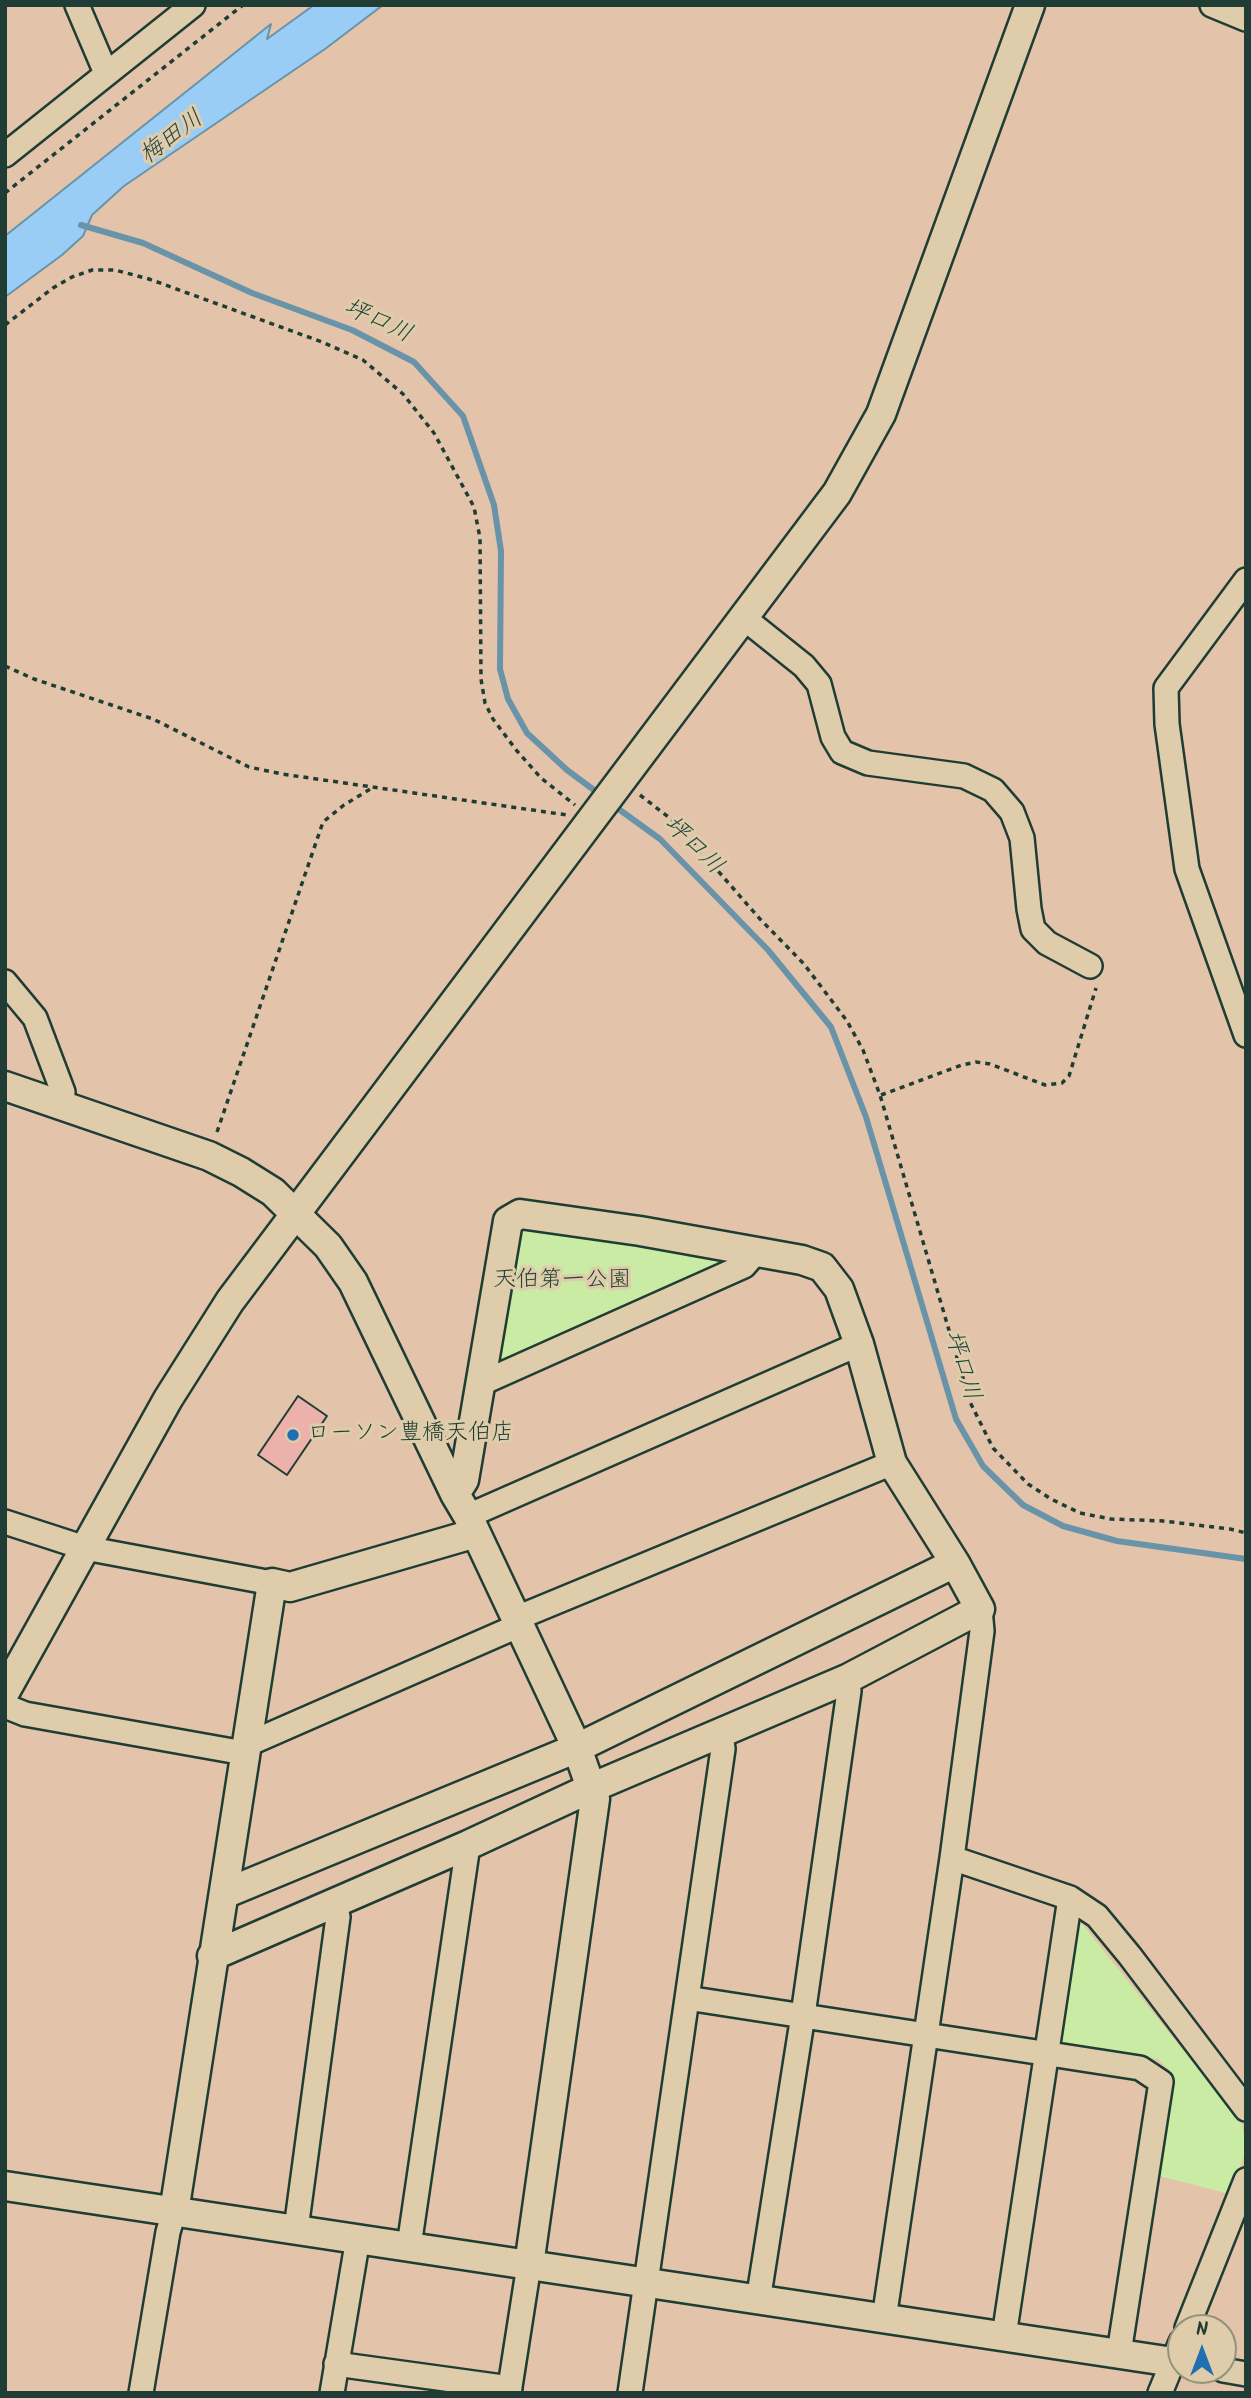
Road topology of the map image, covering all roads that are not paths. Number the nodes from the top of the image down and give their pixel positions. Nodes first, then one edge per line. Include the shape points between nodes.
1 (77, 5) edge
2 (193, 5) edge
3 (1030, 5) edge
4 (1219, 7) edge
5 (1246, 19) edge
6 (106, 73) junction
7 (5, 155) edge
8 (1246, 580) edge
9 (744, 618) junction
10 (1090, 966) road end
11 (5, 982) edge
12 (1240, 1005) edge
13 (1246, 1035) edge
14 (5, 1086) edge
15 (62, 1106) junction
16 (296, 1213) junction
17 (757, 1251) junction
18 (859, 1344) junction
19 (482, 1383) junction
20 (892, 1463) junction
21 (466, 1514) junction
22 (5, 1522) edge
23 (85, 1548) junction
24 (955, 1563) junction
25 (272, 1583) junction
26 (980, 1609) junction
27 (518, 1622) junction
28 (847, 1679) junction
29 (5, 1692) edge
30 (5, 1706) edge
31 (720, 1733) junction
32 (577, 1748) junction
33 (245, 1749) junction
34 (591, 1788) junction
35 (468, 1845) junction
36 (952, 1858) junction
37 (224, 1894) junction
38 (1070, 1898) junction
39 (335, 1903) junction
40 (212, 1956) junction
41 (687, 1998) junction
42 (803, 2015) junction
43 (926, 2034) junction
44 (1045, 2053) junction
45 (1246, 2109) edge
46 (1246, 2180) edge
47 (5, 2186) edge
48 (174, 2212) junction
49 (296, 2230) junction
50 (358, 2238) junction
51 (409, 2246) junction
52 (529, 2265) junction
53 (645, 2283) junction
54 (758, 2301) junction
55 (1193, 2314) edge
56 (884, 2319) junction
57 (1004, 2336) junction
58 (1119, 2353) junction
59 (1167, 2355) edge
60 (336, 2364) junction
61 (509, 2390) edge
62 (141, 2393) edge
63 (332, 2393) edge
64 (630, 2393) edge

1 - 6 street
2 - 6 street
3 - 9 street via 881,414 837,493
4 - 5 street
6 - 7 street
8 - 12 street via 1166,688 1187,869
9 - 10 street via 804,666 819,684 833,737 842,752 868,763 964,775 993,790 1012,812 1022,838 1033,929 1047,943
9 - 16 street
11 - 15 street via 35,1018 62,1092
12 - 13 street
14 - 15 street
15 - 16 street via 209,1156 273,1192
16 - 21 street via 328,1246 353,1282
16 - 23 street via 229,1301 167,1399
17 - 18 street via 822,1267 839,1289
17 - 19 street via 744,1266
17 - 19 street via 520,1214 508,1221
18 - 20 street
18 - 21 street
19 - 21 street via 464,1480
20 - 24 street
20 - 27 street
21 - 25 street via 290,1587
21 - 27 street
22 - 23 street
23 - 25 street
23 - 29 street
24 - 26 street
24 - 32 street
25 - 33 street
26 - 28 street
26 - 36 street via 982,1631
27 - 32 street
27 - 33 street
28 - 31 street
28 - 42 street via 849,1691
30 - 33 street via 25,1714
31 - 34 street
31 - 41 street via 723,1749
32 - 34 street
32 - 37 street
33 - 37 street
34 - 35 street
34 - 52 street via 595,1799
35 - 39 street
35 - 51 street
36 - 38 street
36 - 43 street
37 - 40 street
38 - 44 street
38 - 45 street via 1097,1916
39 - 40 street
39 - 49 street via 338,1917
40 - 48 street
41 - 42 street
41 - 53 street
42 - 43 street
42 - 54 street
43 - 44 street
43 - 56 street
44 - 57 street
44 - 58 street via 1140,2068 1161,2082
46 - 55 street
47 - 48 street
48 - 49 street
48 - 62 street
49 - 50 street
50 - 51 street
50 - 60 street
51 - 52 street
52 - 53 street
52 - 61 street
53 - 54 street
53 - 64 street
54 - 56 street
56 - 57 street
57 - 58 street
58 - 59 street
60 - 61 street
60 - 63 street

